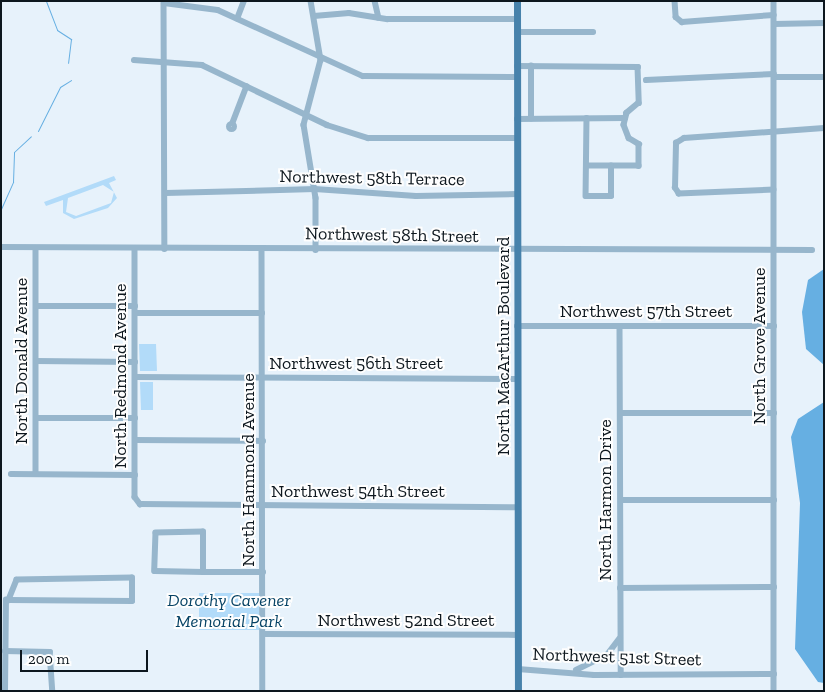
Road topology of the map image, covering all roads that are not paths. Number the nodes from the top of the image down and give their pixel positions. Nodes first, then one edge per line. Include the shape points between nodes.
1 (244, 1) edge
2 (311, 1) edge
3 (375, 1) edge
4 (517, 1) edge
5 (675, 1) edge
6 (774, 1) edge
7 (164, 2) edge
8 (774, 15) junction
9 (314, 16) junction
10 (380, 18) junction
11 (237, 19) junction
12 (517, 19) junction
13 (824, 23) edge
14 (774, 24) junction
15 (517, 32) junction
16 (593, 32) dead end
17 (134, 60) dead end
18 (165, 60) junction
19 (321, 60) junction
20 (517, 66) junction
21 (531, 66) junction
22 (774, 75) junction
23 (517, 77) junction
24 (824, 77) edge
25 (646, 80) dead end
26 (246, 87) junction
27 (306, 116) junction
28 (587, 118) junction
29 (625, 118) junction
30 (517, 119) junction
31 (531, 119) junction
32 (232, 124) dead end
33 (824, 128) edge
34 (774, 130) junction
35 (517, 138) junction
36 (587, 166) junction
37 (611, 166) junction
38 (315, 188) junction
39 (774, 190) junction
40 (166, 193) junction
41 (517, 194) junction
42 (1, 248) edge
43 (36, 248) junction
44 (135, 249) junction
45 (165, 249) junction
46 (262, 249) junction
47 (316, 250) junction
48 (774, 250) junction
49 (812, 250) dead end
50 (517, 251) junction
51 (36, 306) junction
52 (135, 309) junction
53 (262, 313) junction
54 (517, 326) junction
55 (620, 326) junction
56 (774, 326) junction
57 (36, 361) junction
58 (135, 362) junction
59 (135, 377) junction
60 (262, 378) junction
61 (518, 379) junction
62 (620, 413) junction
63 (774, 413) junction
64 (36, 418) junction
65 (135, 418) junction
66 (135, 440) junction
67 (262, 441) junction
68 (11, 474) dead end
69 (36, 474) junction
70 (135, 475) junction
71 (621, 500) junction
72 (774, 500) junction
73 (138, 502) joint
74 (262, 506) junction
75 (518, 507) junction
76 (203, 572) junction
77 (263, 572) junction
78 (774, 587) junction
79 (620, 588) junction
80 (9, 600) junction
81 (263, 634) junction
82 (518, 636) junction
83 (621, 636) junction
84 (6, 651) junction
85 (518, 669) junction
86 (576, 670) junction
87 (774, 674) junction
88 (621, 675) junction
89 (5, 691) edge
90 (53, 691) edge
91 (263, 691) edge
92 (518, 691) edge
93 (774, 691) edge

1 - 11 street
2 - 9 street
3 - 10 street
4 - 12 main road, North MacArthur Boulevard
5 - 8 street via 676,17 682,22
6 - 8 street, North Grove Avenue
7 - 11 street via 198,5
7 - 18 street
8 - 14 street, North Grove Avenue
9 - 10 street via 350,12
9 - 19 street
10 - 12 street
11 - 19 street
12 - 15 main road, North MacArthur Boulevard
13 - 14 street
14 - 22 street, North Grove Avenue
15 - 16 street
15 - 20 main road, North MacArthur Boulevard
17 - 18 street
18 - 26 street via 202,65
18 - 40 street
19 - 23 street via 378,77
19 - 27 street
20 - 21 street
20 - 23 main road, North MacArthur Boulevard
21 - 29 street via 635,65 640,72 640,103
21 - 31 street
22 - 24 street
22 - 25 street
22 - 34 street, North Grove Avenue
23 - 30 main road, North MacArthur Boulevard
26 - 27 street
26 - 32 street
27 - 35 street via 343,131 384,140
27 - 38 street via 306,148
28 - 29 street
28 - 31 street
28 - 36 street
29 - 37 street via 626,133 639,144 638,166
30 - 31 street
30 - 35 main road, North MacArthur Boulevard
33 - 34 street
34 - 39 street, North Grove Avenue
34 - 39 street via 681,138 675,147 676,191 682,196
35 - 41 main road, North MacArthur Boulevard
36 - 37 street
36 - 37 street via 586,196 611,196
38 - 40 street, Northwest 58th Terrace
38 - 41 street, Northwest 58th Terrace via 416,196
38 - 47 street
39 - 48 street, North Grove Avenue
40 - 45 street
41 - 50 main road, North MacArthur Boulevard
42 - 43 street, Northwest 58th Street
43 - 44 street, Northwest 58th Street
43 - 51 street, North Donald Avenue
44 - 45 street, Northwest 58th Street
44 - 52 street, North Redmond Avenue
45 - 46 street, Northwest 58th Street
46 - 47 street, Northwest 58th Street
46 - 53 street, North Hammond Avenue
47 - 50 street, Northwest 58th Street
48 - 49 street, Northwest 58th Street
48 - 50 street, Northwest 58th Street
48 - 56 street, North Grove Avenue
50 - 54 main road, North MacArthur Boulevard
51 - 52 street
51 - 57 street, North Donald Avenue
52 - 53 street
52 - 58 street, North Redmond Avenue
53 - 60 street, North Hammond Avenue
54 - 55 street, Northwest 57th Street
54 - 61 main road, North MacArthur Boulevard
55 - 56 street, Northwest 57th Street
55 - 62 street, North Harmon Drive
56 - 63 street, North Grove Avenue
57 - 58 street
57 - 64 street, North Donald Avenue
58 - 59 street, North Redmond Avenue
59 - 60 street, Northwest 56th Street
59 - 65 street, North Redmond Avenue
60 - 61 street, Northwest 56th Street
60 - 67 street, North Hammond Avenue
61 - 75 main road, North MacArthur Boulevard
62 - 63 street
62 - 71 street, North Harmon Drive
63 - 72 street, North Grove Avenue
64 - 65 street
64 - 69 street, North Donald Avenue
65 - 66 street, North Redmond Avenue
66 - 67 street
66 - 70 street, North Redmond Avenue
67 - 74 street, North Hammond Avenue
68 - 69 street
69 - 70 street
70 - 73 street, North Redmond Avenue
71 - 72 street
71 - 79 street, North Harmon Drive
72 - 78 street, North Grove Avenue
73 - 74 street, Northwest 54th Street
74 - 75 street, Northwest 54th Street
74 - 77 street, North Hammond Avenue
75 - 82 main road, North MacArthur Boulevard
76 - 76 street via 203,532 156,533 155,571
76 - 77 street
77 - 81 street, North Hammond Avenue
78 - 79 street
78 - 87 street, North Grove Avenue
79 - 83 street, North Harmon Drive
80 - 80 street via 132,601 132,578 17,580
80 - 84 street
81 - 82 street, Northwest 52nd Street
81 - 91 street, North Hammond Avenue
82 - 85 main road, North MacArthur Boulevard
83 - 86 street via 606,655
83 - 88 street, North Harmon Drive
84 - 89 street
84 - 90 street via 50,652
85 - 86 street, Northwest 51st Street
85 - 92 main road, North MacArthur Boulevard
86 - 88 street, Northwest 51st Street
87 - 88 street, Northwest 51st Street
87 - 93 street, North Grove Avenue

